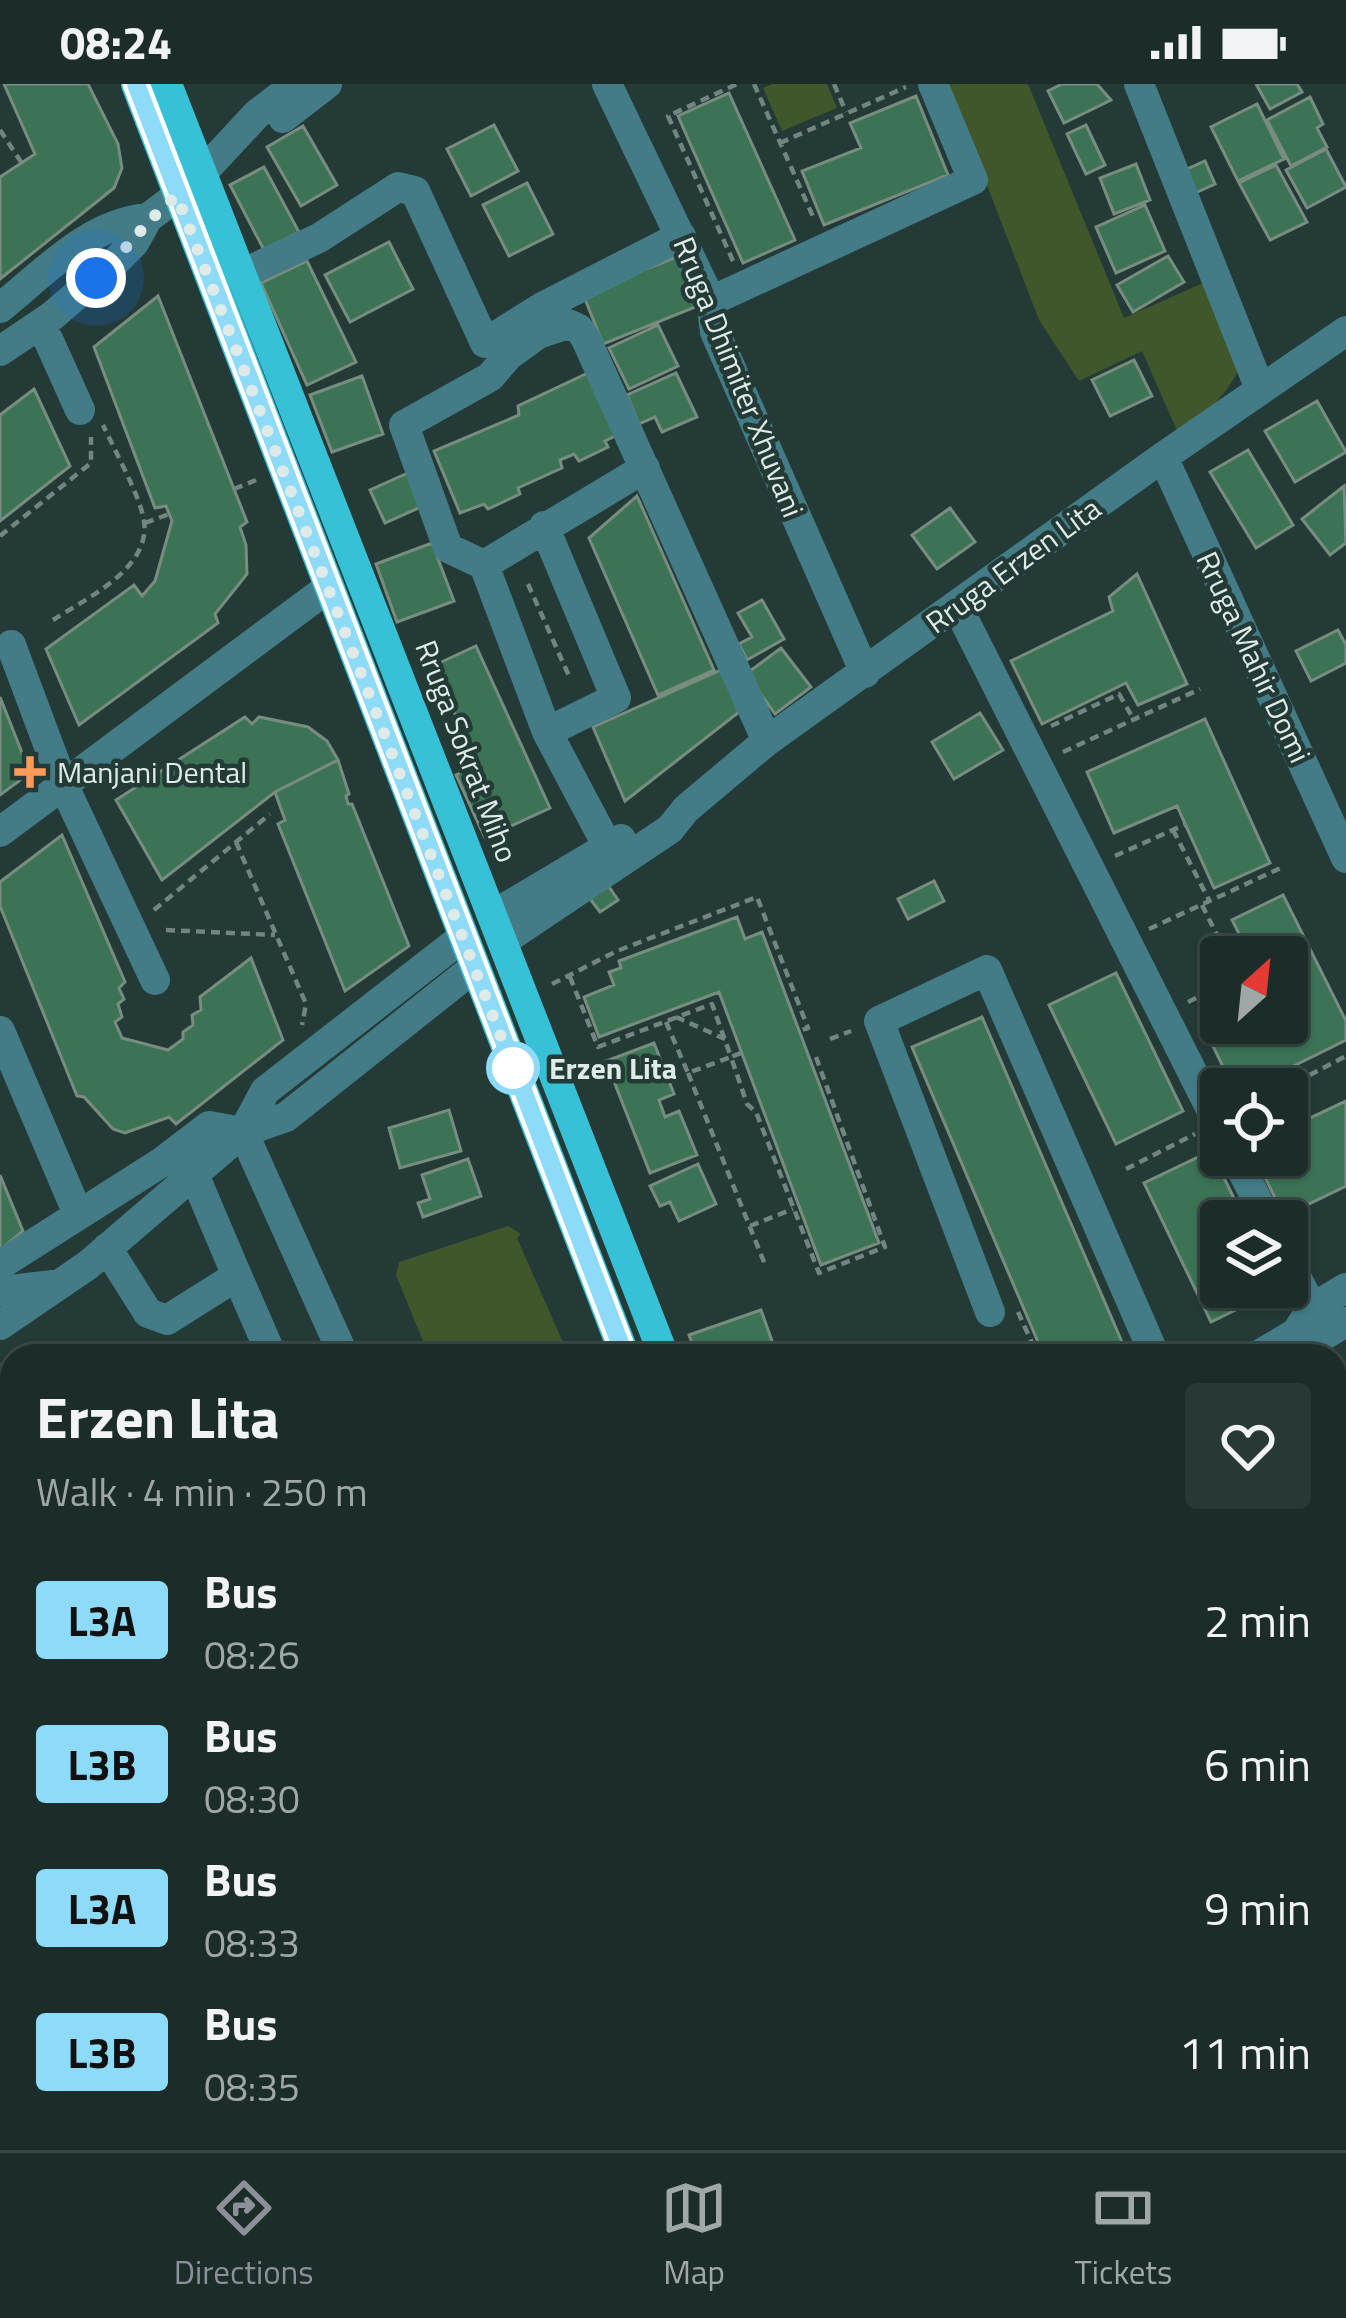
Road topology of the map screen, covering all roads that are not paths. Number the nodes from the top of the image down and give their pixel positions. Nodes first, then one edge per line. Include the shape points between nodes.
1 (136, 84) edge
2 (167, 84) edge
3 (296, 84) edge
4 (327, 84) edge
5 (607, 84) edge
6 (933, 84) edge
7 (1138, 84) edge
8 (230, 146) junction
9 (202, 173) junction
10 (177, 196) junction
11 (141, 230) junction
12 (682, 236) junction
13 (242, 274) junction
14 (0, 308) edge
15 (713, 316) junction
16 (1346, 331) edge
17 (48, 339) junction
18 (0, 351) edge
19 (0, 376) edge
20 (1260, 388) junction
21 (80, 410) road end
22 (1163, 457) junction
23 (645, 468) junction
24 (544, 526) junction
25 (484, 565) junction
26 (328, 588) junction
27 (957, 606) junction
28 (11, 645) dead end
29 (865, 673) junction
30 (548, 732) junction
31 (767, 741) junction
32 (63, 784) junction
33 (686, 809) junction
34 (0, 832) edge
35 (608, 847) junction
36 (1346, 858) edge
37 (498, 928) junction
38 (463, 937) junction
39 (475, 967) junction
40 (154, 980) dead end
41 (0, 1030) edge
42 (1200, 1087) edge
43 (243, 1132) junction
44 (185, 1161) junction
45 (78, 1214) junction
46 (107, 1248) junction
47 (0, 1265) edge
48 (235, 1270) junction
49 (1346, 1288) edge
50 (1301, 1308) edge
51 (4, 1310) edge
52 (991, 1312) dead end
53 (1304, 1320) junction
54 (1346, 1322) edge
55 (267, 1344) edge
56 (339, 1344) edge
57 (620, 1344) edge
58 (659, 1344) edge
59 (1150, 1344) edge
60 (1273, 1344) edge

1 - 10 main road
2 - 9 main road, Rruga Sokrat Miho
3 - 8 street
4 - 8 street via 267,130
5 - 12 street, Rruga Dhimiter Xhuvani
6 - 15 street via 973,180 744,286
7 - 20 street
8 - 9 street
9 - 10 main road
9 - 13 main road, Rruga Sokrat Miho
10 - 11 street
10 - 26 main road
11 - 14 street via 113,223
11 - 17 street via 116,286
11 - 18 street via 52,316
12 - 13 street via 485,343 415,191 398,187 319,238
12 - 15 street, Rruga Dhimiter Xhuvani
13 - 37 main road, Rruga Sokrat Miho
15 - 29 street, Rruga Dhimiter Xhuvani
16 - 20 street, Rruga Erzen Lita
17 - 19 street
17 - 21 street
20 - 22 street, Rruga Erzen Lita
22 - 27 street, Rruga Erzen Lita
22 - 36 street, Rruga Mahir Domi
23 - 24 street
23 - 25 street via 578,328 538,334 490,377 404,424 448,548
23 - 31 street
24 - 25 street
24 - 30 street via 616,698
25 - 30 street
26 - 32 street
26 - 38 main road
27 - 29 street, Rruga Erzen Lita
27 - 42 street
28 - 32 street
29 - 31 street, Rruga Erzen Lita
30 - 35 street
31 - 33 street, Rruga Erzen Lita
32 - 34 street
32 - 40 street
33 - 35 street, Rruga Erzen Lita
33 - 37 street, Rruga Erzen Lita via 670,829
35 - 37 street, Rruga Erzen Lita
37 - 38 main road
37 - 39 main road
37 - 58 main road, Rruga Sokrat Miho
38 - 39 main road
38 - 43 street via 266,1091
39 - 43 street via 286,1117
39 - 57 main road
41 - 45 street
43 - 44 street
43 - 44 street via 209,1126
43 - 56 street
44 - 45 street
44 - 46 street
44 - 48 street
45 - 47 street
46 - 48 street via 156,1319 227,1285
46 - 51 street
48 - 55 street
49 - 53 street
50 - 53 street
52 - 59 street via 879,1021 987,970
53 - 54 street via 1319,1338
53 - 60 street

